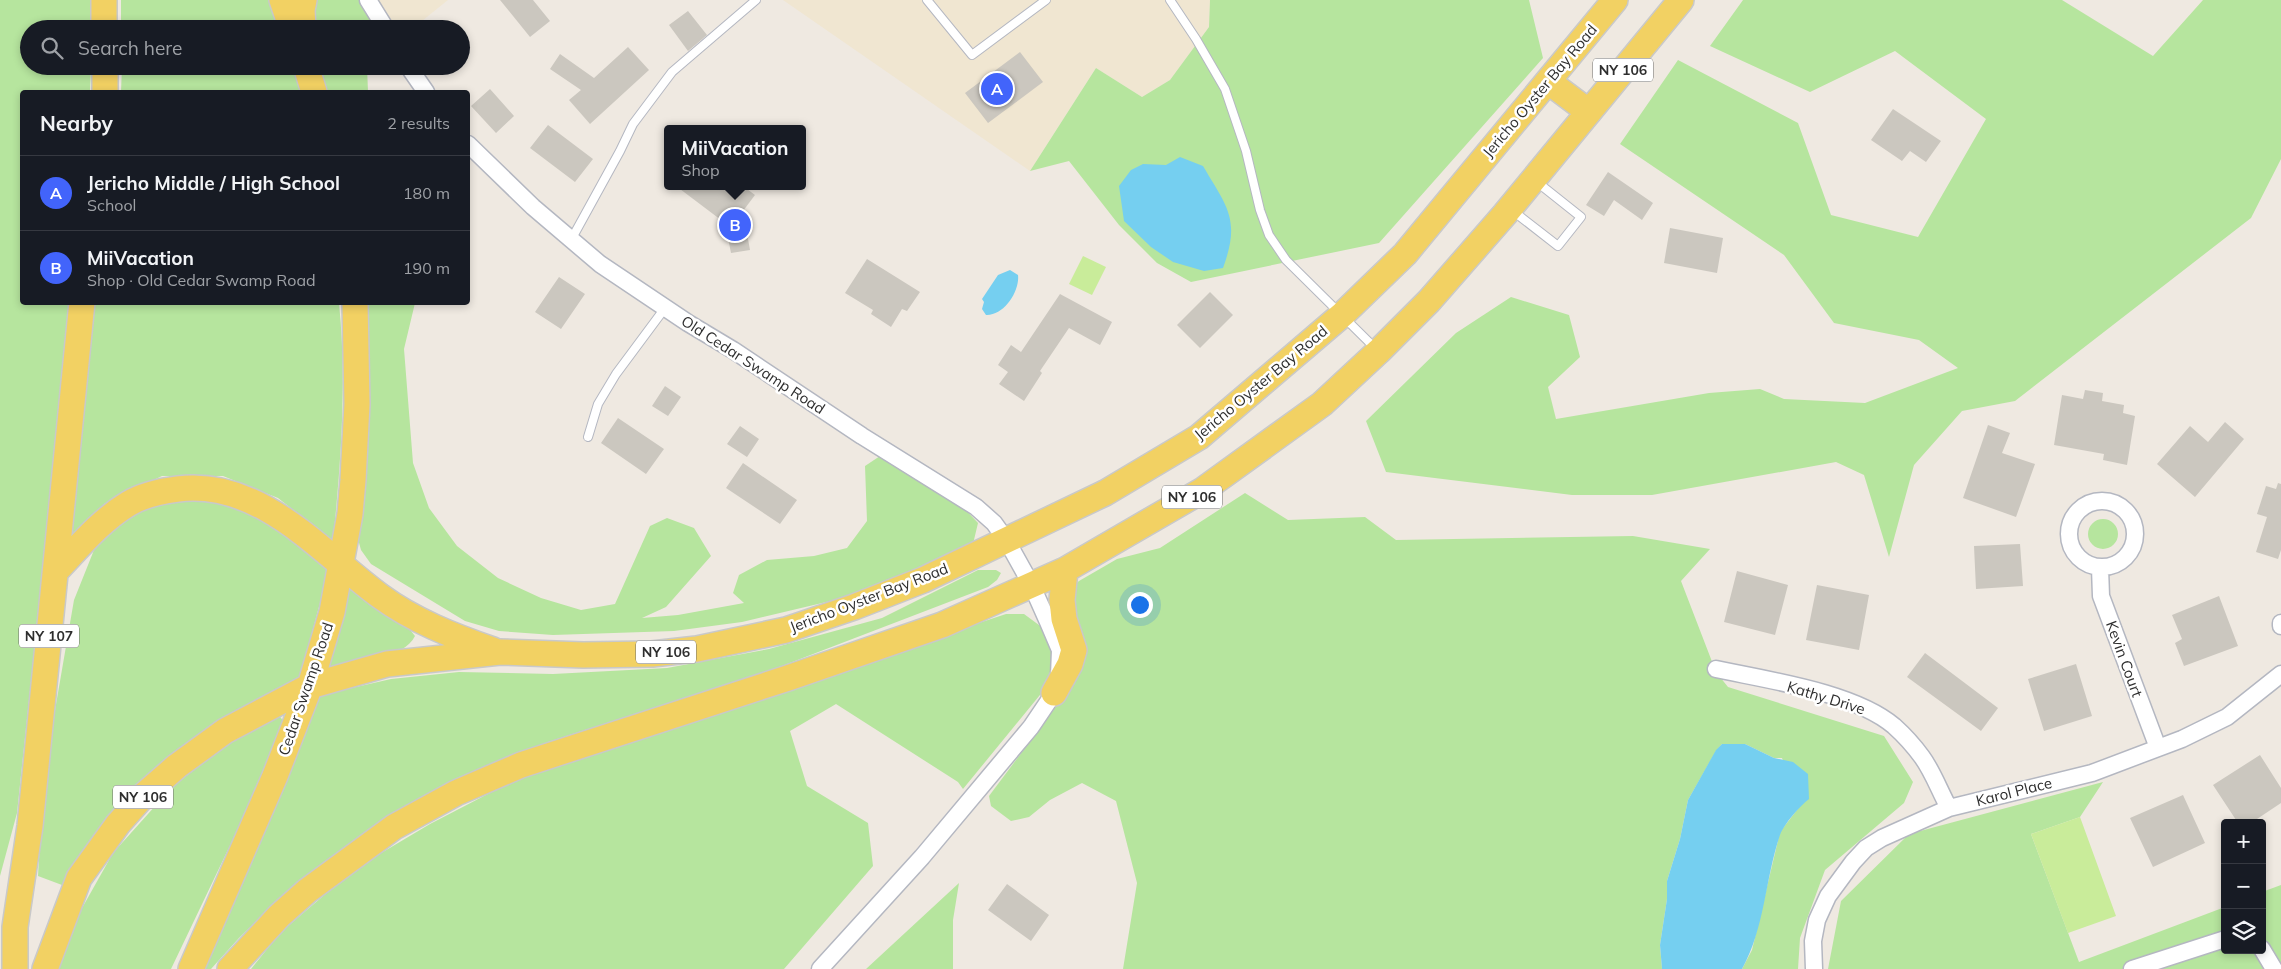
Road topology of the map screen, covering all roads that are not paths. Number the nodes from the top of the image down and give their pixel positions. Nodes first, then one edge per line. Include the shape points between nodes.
1 (104, 0) edge
2 (282, 0) edge
3 (304, 0) edge
4 (368, 0) edge
5 (756, 0) edge
6 (927, 0) edge
7 (1046, 0) edge
8 (1170, 0) edge
9 (1616, 0) edge
10 (1681, 0) edge
11 (104, 20) edge
12 (289, 20) edge
13 (303, 20) edge
14 (380, 20) edge
15 (104, 75) edge
16 (309, 75) edge
17 (414, 75) edge
18 (1549, 82) junction
19 (105, 90) edge
20 (313, 90) edge
21 (425, 90) edge
22 (1589, 112) junction
23 (470, 146) edge
24 (1533, 179) junction
25 (1509, 208) junction
26 (571, 240) junction
27 (82, 305) edge
28 (355, 305) edge
29 (665, 308) junction
30 (1343, 314) junction
31 (1379, 351) junction
32 (588, 438) dead end
33 (1006, 541) junction
34 (340, 563) junction
35 (2100, 568) junction
36 (1065, 570) junction
37 (56, 571) junction
38 (1032, 586) junction
39 (500, 652) junction
40 (1716, 668) dead end
41 (2281, 674) edge
42 (310, 686) junction
43 (1054, 693) junction
44 (2158, 748) junction
45 (1949, 808) junction
46 (2221, 940) edge
47 (2265, 954) edge
48 (15, 969) edge
49 (44, 969) edge
50 (191, 969) edge
51 (230, 969) edge
52 (820, 969) edge
53 (1814, 969) edge
54 (2132, 969) edge
55 (2274, 969) edge

1 - 11 main road
2 - 12 main road
3 - 13 main road
4 - 14 street
5 - 26 lane via 672,72 633,124
6 - 7 lane via 972,55
8 - 30 lane via 1224,89 1246,151 1269,235 1286,260
9 - 18 main road, Jericho Oyster Bay Road / NY 106
10 - 22 main road, NY 106
15 - 19 main road
16 - 20 main road
17 - 21 street
18 - 22 main road
18 - 30 main road, Jericho Oyster Bay Road / NY 106 via 1405,254
22 - 24 main road, NY 106
23 - 26 street, Old Cedar Swamp Road
24 - 25 main road, NY 106
24 - 25 lane via 1581,217 1558,246
25 - 31 main road, NY 106 via 1429,301
26 - 29 street, Old Cedar Swamp Road
27 - 37 main road, NY 107
28 - 34 main road, Cedar Swamp Road via 357,404 353,480
29 - 32 lane via 598,404
29 - 33 street, Old Cedar Swamp Road via 976,507 994,523
30 - 31 lane
30 - 33 main road, Jericho Oyster Bay Road / NY 106 via 1199,437 1105,493
31 - 36 main road, NY 106 via 1322,404 1203,490
33 - 38 street, Old Cedar Swamp Road
33 - 39 main road, Jericho Oyster Bay Road / NY 106 via 924,580 786,630 697,649 652,654 583,656
34 - 37 main road via 260,503 227,491 196,487 160,491 128,503 97,527
34 - 39 main road via 381,597 434,629
34 - 42 main road, Cedar Swamp Road via 332,612
35 - 35 street via 2111,567 2129,555 2136,534 2130,515 2118,505 2104,500 2092,502 2074,515 2069,537 2079,558
35 - 44 street, Kevin Court via 2100,596
36 - 38 main road, NY 106
36 - 43 main road via 1064,619 1074,650
37 - 48 main road, NY 107 via 30,826 15,927
38 - 43 street via 1060,650 1060,676
38 - 51 main road, NY 106 via 942,625 521,765 456,793 394,827 307,891
39 - 42 main road, Jericho Oyster Bay Road / NY 106 via 386,664
40 - 45 street, Kathy Drive via 1819,692 1876,714 1893,725 1923,759
41 - 44 street, Karol Place via 2228,717
42 - 49 main road, Jericho Oyster Bay Road / NY 106 via 225,731 144,795 118,824 79,878
42 - 50 main road, Cedar Swamp Road via 275,776
43 - 52 street via 1031,727 922,857
44 - 45 street, Karol Place via 2092,773
45 - 53 street, Karol Place via 1882,838 1853,862 1832,890 1817,920 1813,941
46 - 54 street
47 - 55 street

